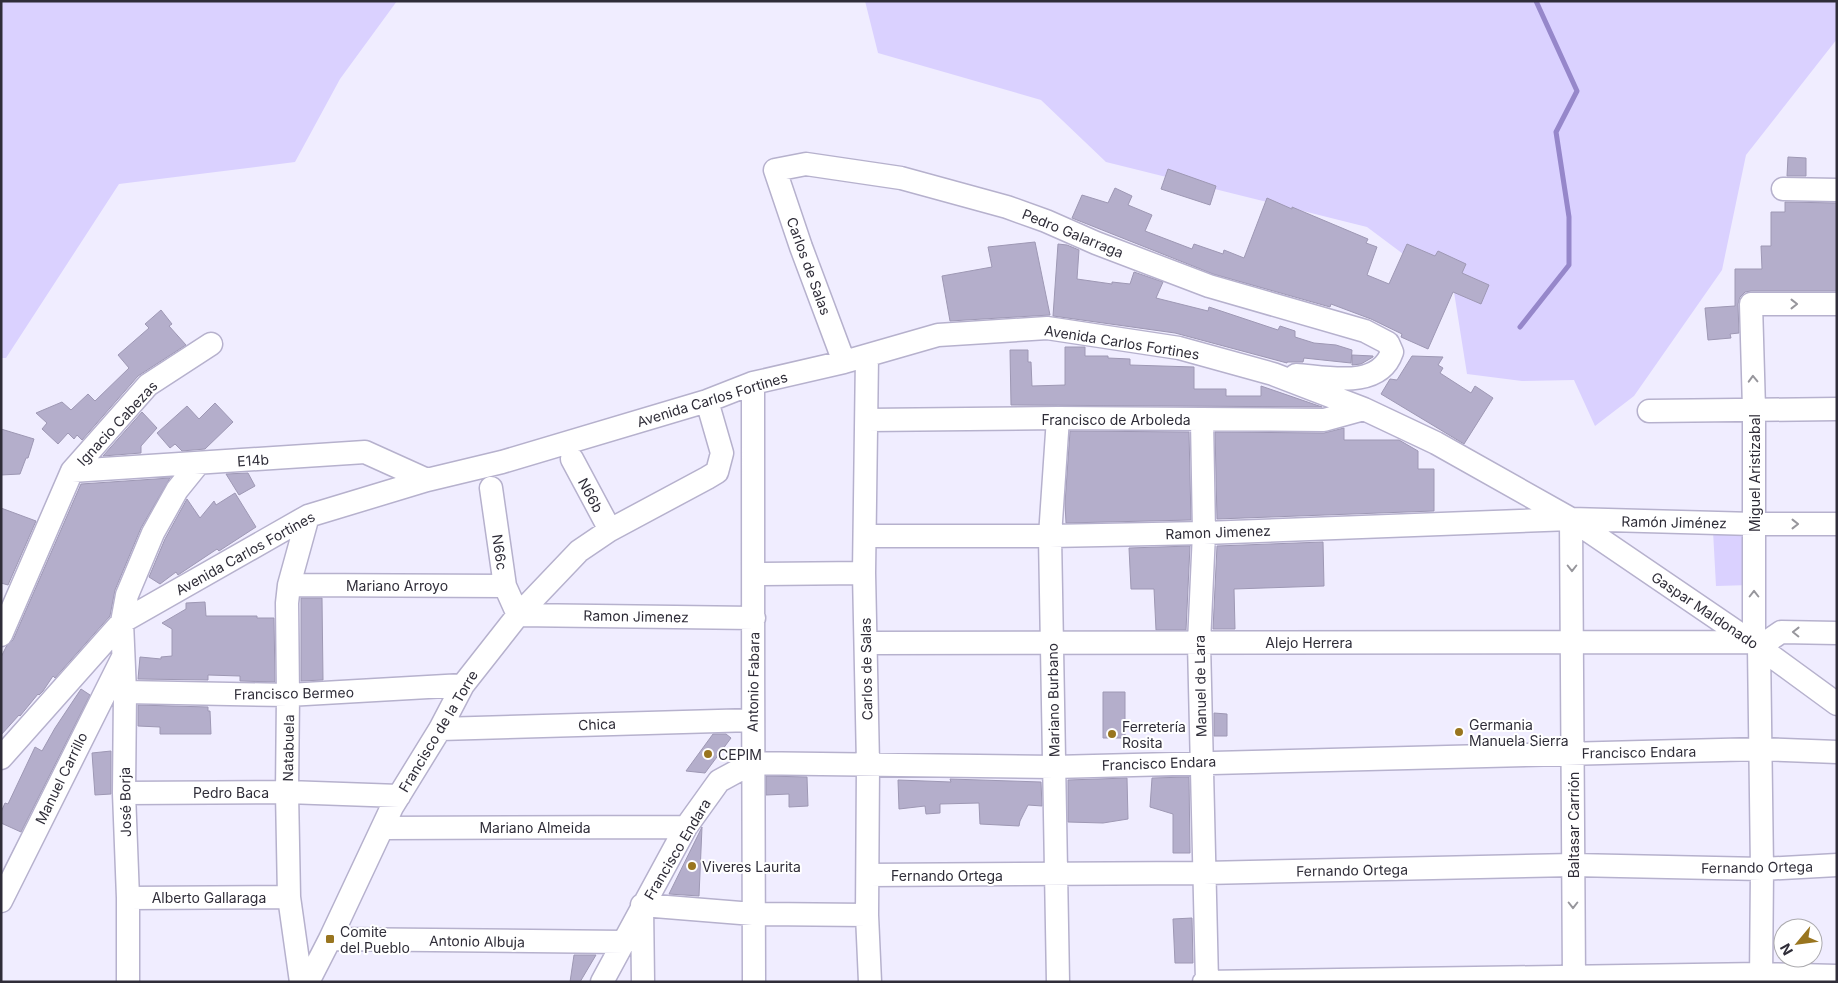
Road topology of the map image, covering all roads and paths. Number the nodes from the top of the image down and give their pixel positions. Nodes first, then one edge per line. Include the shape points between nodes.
1 (775, 170) joint
2 (1782, 189) dead end
3 (1837, 190) edge
4 (1837, 304) edge
5 (211, 344) dead end
6 (867, 356) junction
7 (844, 362) junction
8 (1273, 374) junction
9 (753, 383) junction
10 (707, 401) junction
11 (1364, 409) junction
12 (1754, 409) junction
13 (1837, 409) edge
14 (1649, 411) dead end
15 (1058, 418) junction
16 (867, 420) junction
17 (1202, 420) junction
18 (572, 459) dead end
19 (198, 464) junction
20 (72, 471) junction
21 (427, 480) junction
22 (491, 488) dead end
23 (308, 516) junction
24 (1572, 519) junction
25 (1754, 524) junction
26 (1837, 524) edge
27 (610, 530) junction
28 (1204, 533) junction
29 (865, 536) junction
30 (1050, 536) junction
31 (864, 573) junction
32 (754, 574) junction
33 (289, 585) junction
34 (505, 586) junction
35 (518, 614) junction
36 (754, 618) junction
37 (122, 622) junction
38 (1837, 633) edge
39 (1, 635) edge
40 (1572, 642) junction
41 (866, 643) junction
42 (1052, 643) junction
43 (1199, 643) junction
44 (1756, 645) junction
45 (123, 657) junction
46 (463, 685) junction
47 (125, 692) junction
48 (288, 695) junction
49 (1837, 704) edge
50 (753, 720) junction
51 (440, 729) junction
52 (1760, 749) junction
53 (1837, 752) edge
54 (1573, 753) junction
55 (1, 758) edge
56 (1202, 762) junction
57 (752, 763) junction
58 (868, 764) junction
59 (1054, 767) junction
60 (287, 792) junction
61 (124, 793) junction
62 (398, 796) junction
63 (686, 827) junction
64 (383, 828) junction
65 (1573, 864) junction
66 (1837, 865) edge
67 (1762, 869) junction
68 (1204, 873) junction
69 (1056, 874) junction
70 (868, 875) junction
71 (289, 897) junction
72 (128, 898) junction
73 (1, 901) edge
74 (642, 905) junction
75 (753, 914) junction
76 (867, 915) junction
77 (330, 939) junction
78 (624, 942) junction
79 (1837, 976) edge
80 (1761, 978) edge
81 (1574, 980) edge
82 (128, 982) edge
83 (301, 982) edge
84 (308, 982) edge
85 (602, 982) edge
86 (643, 982) edge
87 (754, 982) edge
88 (870, 982) edge
89 (1058, 982) edge
90 (1206, 982) edge

1 - 7 street, Carlos de Salas
1 - 8 street, Pedro Galarraga via 806,164 901,178 1015,210 1209,286 1365,331 1388,343 1392,352 1382,369 1354,378
2 - 3 street
12 -> 4 street, Miguel Aristizabal via 1751,304
5 - 20 street, Ignacio Cabezas via 148,385
6 - 7 street, Avenida Carlos Fortines
6 - 8 street, Avenida Carlos Fortines via 938,335 1047,328 1179,348
6 - 16 street, Carlos de Salas
7 - 9 street, Avenida Carlos Fortines
8 - 11 street, Avenida Carlos Fortines
9 - 10 street, Avenida Carlos Fortines
9 - 32 street, Antonio Fabara
10 - 21 street, Avenida Carlos Fortines via 502,462
10 - 27 street, Francisco de la Torre via 722,453 717,472
11 - 17 street, Francisco de Arboleda via 1324,420
11 - 24 street, Avenida Carlos Fortines via 1436,443
12 - 13 street
12 - 14 street
12 - 25 street, Miguel Aristizabal
15 - 16 street, Francisco de Arboleda
15 - 17 street, Francisco de Arboleda
15 - 30 street, Mariano Burbano
16 - 29 street, Carlos de Salas
17 - 28 street, Manuel de Lara
18 - 27 street, N66b
19 - 20 street, E14b
19 - 21 street, E14b via 365,452
19 - 37 street via 177,490 153,533 127,595
20 - 39 street, Ignacio Cabezas
21 - 23 street, Avenida Carlos Fortines
22 - 34 street, N66c
23 - 33 street, Natabuela
23 - 37 street, Avenida Carlos Fortines
24 - 25 street, Ramón Jiménez
24 - 28 street, Ramon Jimenez
24 -> 40 street, Baltasar Carrión
24 - 44 street, Gaspar Maldonado
25 -> 26 street, Ramón Jiménez
44 -> 25 street, Miguel Aristizabal
27 - 35 street, Francisco de la Torre via 579,550
28 - 30 street, Ramon Jimenez
28 - 43 street, Manuel de Lara
29 - 30 street, Ramon Jimenez
29 - 31 street, Carlos de Salas
30 - 42 street, Mariano Burbano
31 - 32 street
31 - 41 street, Carlos de Salas
32 - 36 street, Antonio Fabara
33 - 34 street, Mariano Arroyo
33 - 48 street, Natabuela
34 - 35 street, N66c
35 - 36 street, Ramon Jimenez
35 - 46 street, Francisco de la Torre
36 - 50 street, Antonio Fabara
37 - 45 street, José Borja
37 - 55 street, Avenida Carlos Fortines
38 -> 44 street via 1781,632
40 - 43 street, Alejo Herrera
40 - 44 street, Alejo Herrera
40 - 54 street, Baltasar Carrión
41 - 42 street, Alejo Herrera
41 - 58 street, Carlos de Salas
42 - 43 street, Alejo Herrera
42 - 59 street, Mariano Burbano
43 - 56 street, Manuel de Lara
44 - 49 street, Gaspar Maldonado
44 - 52 street, Miguel Aristizabal
45 - 47 street, José Borja
45 - 73 street, Manuel Carrillo
46 - 48 street, Francisco Bermeo
46 - 51 street, Francisco de la Torre
47 - 48 street, Francisco Bermeo
47 - 61 street, José Borja
48 - 60 street, Natabuela
50 - 51 street, Chica
50 - 57 street, Antonio Fabara
51 - 62 street, Francisco de la Torre
52 - 53 street, Francisco Endara
52 - 54 street, Francisco Endara
52 - 67 street, Miguel Aristizabal
54 - 56 street, Francisco Endara
54 - 65 street, Baltasar Carrión
56 - 59 street, Francisco Endara
56 - 68 street, Manuel de Lara
57 - 58 street, Francisco Endara
57 - 63 street, Francisco Endara via 719,781
57 - 75 street, Antonio Fabara
58 - 59 street, Francisco Endara
58 - 70 street, Carlos de Salas
59 - 69 street, Mariano Burbano
60 - 61 street, Pedro Baca
60 - 62 street, Pedro Baca
60 - 71 street, Natabuela
61 - 72 street, José Borja
62 - 64 street, Francisco de la Torre
63 - 64 street, Mariano Almeida
63 - 74 street, Francisco Endara
64 - 77 street, Francisco de la Torre
65 - 67 street, Fernando Ortega
65 - 68 street, Fernando Ortega
65 -> 81 street, Baltasar Carrión
66 - 67 street, Fernando Ortega
67 - 80 street, Miguel Aristizabal
68 - 69 street, Fernando Ortega
68 - 90 street, Manuel de Lara
69 - 70 street, Fernando Ortega
69 - 89 street, Mariano Burbano
70 - 76 street, Carlos de Salas
71 - 72 street, Alberto Gallaraga
71 - 83 street, Natabuela
72 - 82 street, José Borja
74 - 75 street
74 - 78 street, Francisco Endara
74 - 86 street
75 - 76 street
75 - 87 street, Antonio Fabara
76 - 88 street, Carlos de Salas
77 - 78 street, Antonio Albuja
77 - 84 street, Francisco de la Torre
78 - 85 street, Francisco Endara
79 - 80 street
80 - 81 street
81 - 90 street via 1385,978

